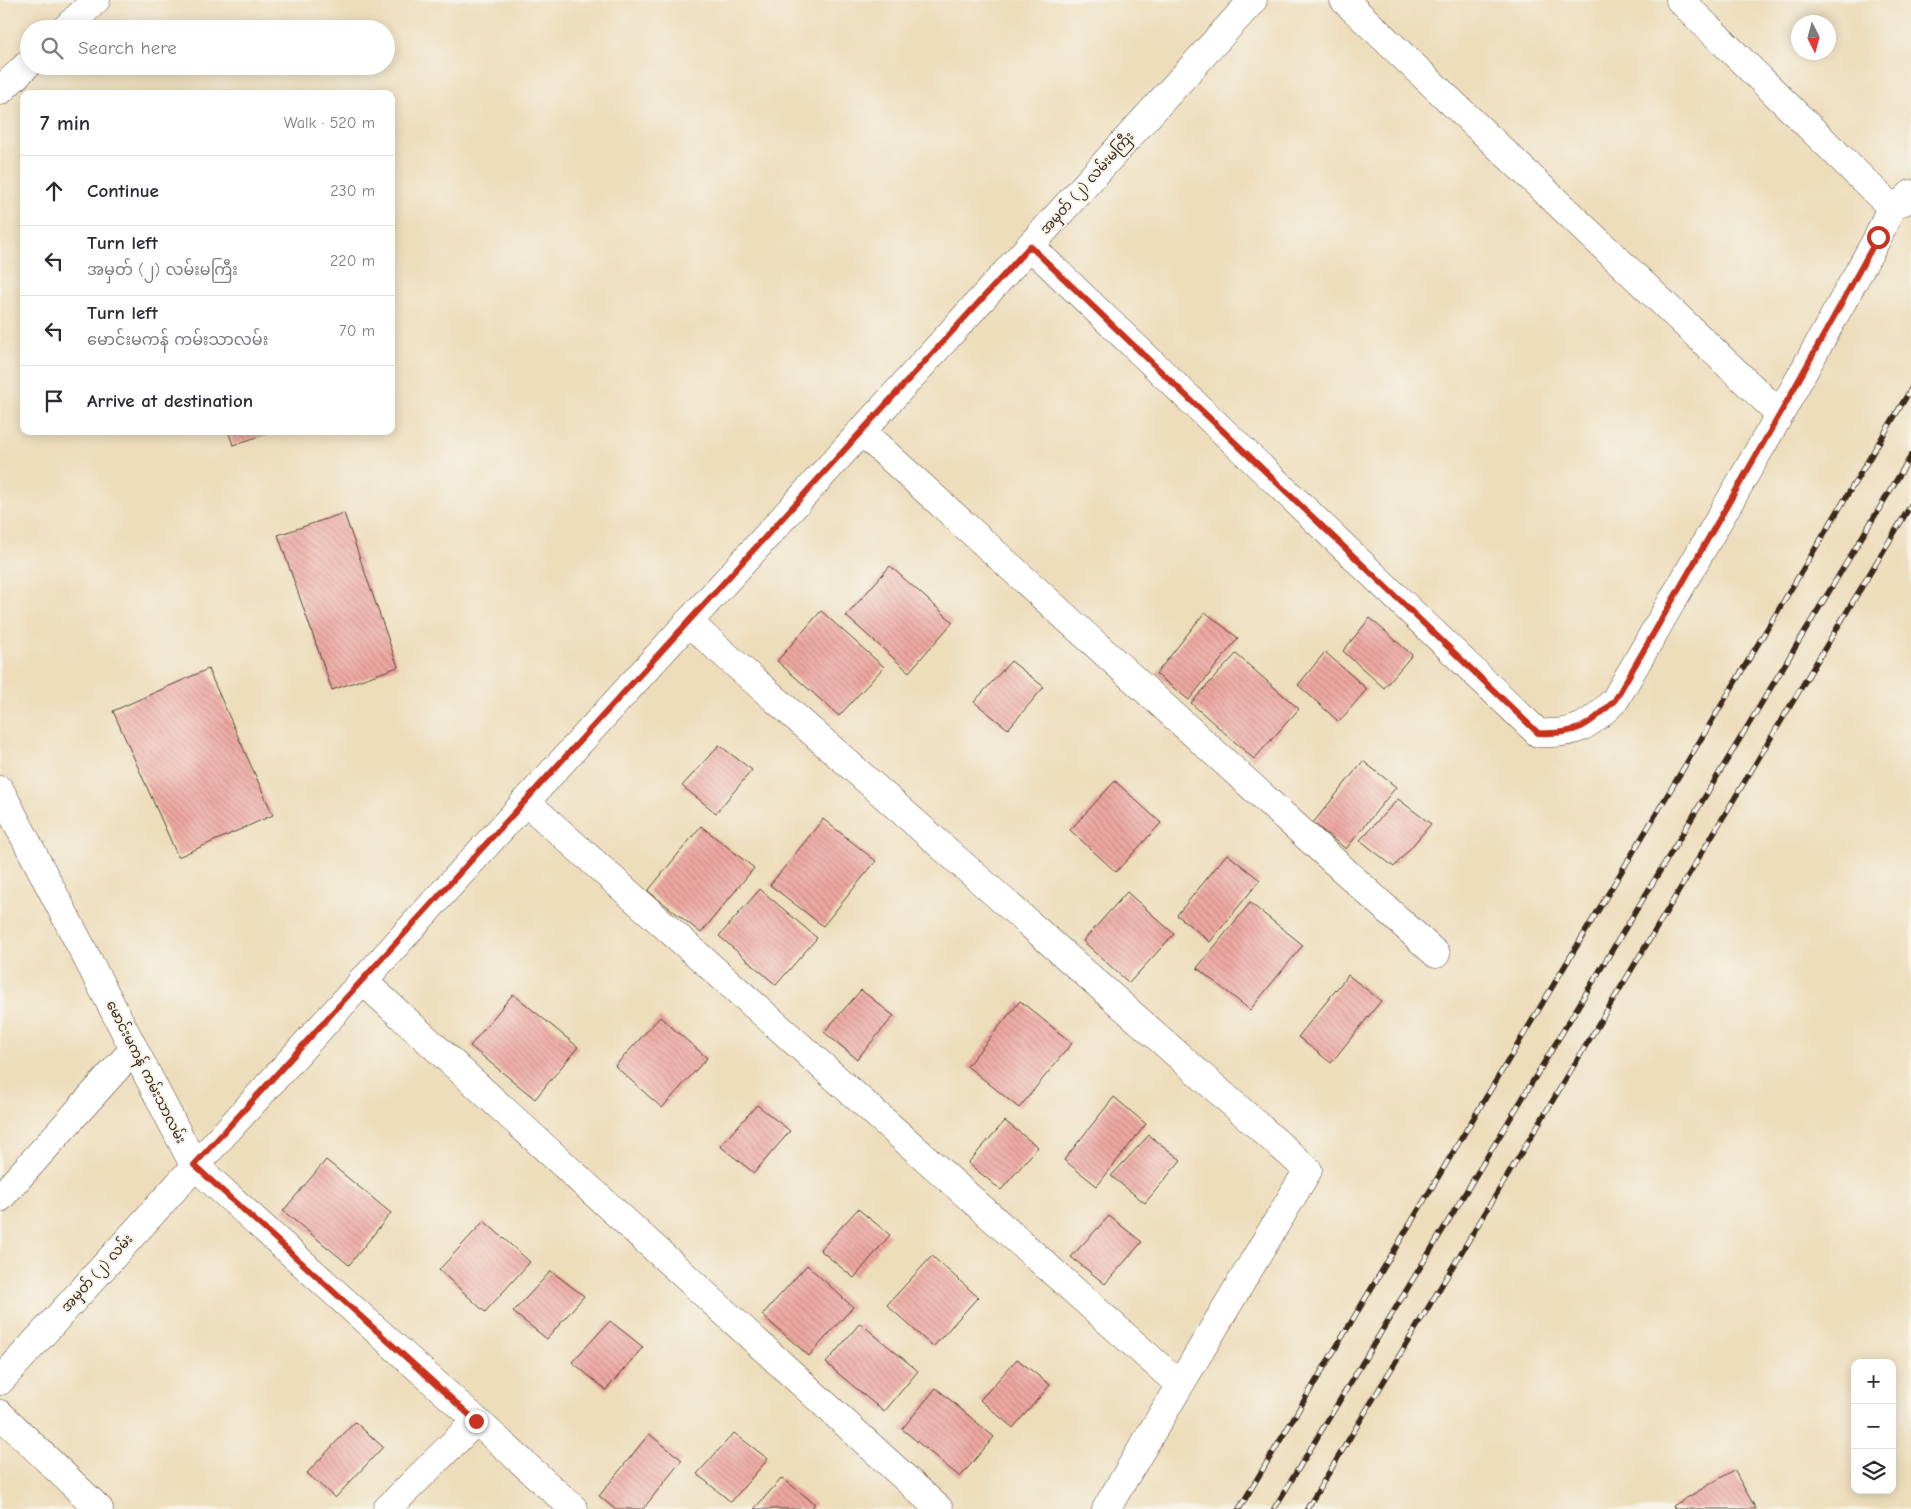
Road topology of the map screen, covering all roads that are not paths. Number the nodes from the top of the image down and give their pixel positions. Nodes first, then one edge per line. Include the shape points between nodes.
1 (96, 0) edge
2 (1253, 0) edge
3 (1344, 0) edge
4 (1680, 0) edge
5 (75, 20) edge
6 (20, 71) edge
7 (0, 90) edge
8 (1901, 201) edge
9 (1030, 246) junction
10 (1780, 414) junction
11 (861, 431) junction
12 (688, 622) junction
13 (0, 790) edge
14 (525, 801) junction
15 (1436, 954) dead end
16 (362, 980) junction
17 (134, 1049) junction
18 (194, 1165) junction
19 (0, 1198) edge
20 (0, 1381) edge
21 (1180, 1385) junction
22 (0, 1414) edge
23 (476, 1421) junction
24 (99, 1509) edge
25 (387, 1509) edge
26 (574, 1509) edge
27 (938, 1509) edge
28 (1106, 1509) edge

1 - 5 street
2 - 9 street, အမှတ် (၂) လမ်းမကြီး
3 - 10 street
4 - 8 street
6 - 7 street
8 - 10 street
9 - 10 street via 1538,733 1576,731 1600,716 1615,700
9 - 11 street, အမှတ် (၂) လမ်းမကြီး
11 - 12 street, အမှတ် (၂) လမ်းမကြီး
11 - 15 street
12 - 14 street, အမှတ် (၂) လမ်းမကြီး
12 - 21 street via 1308,1170
13 - 17 street, မောင်းမကန် ကမ်းသာလမ်း
14 - 16 street, အမှတ် (၂) လမ်းမကြီး
14 - 21 street
16 - 18 street, အမှတ် (၂) လမ်းမကြီး
16 - 27 street
17 - 18 street, မောင်းမကန် ကမ်းသာလမ်း
17 - 19 street
18 - 20 street, အမှတ် (၂) လမ်း
18 - 23 street, မောင်းမကန် ကမ်းသာလမ်း
21 - 28 street
22 - 24 street
23 - 25 street
23 - 26 street, မောင်းမကန် ကမ်းသာလမ်း

